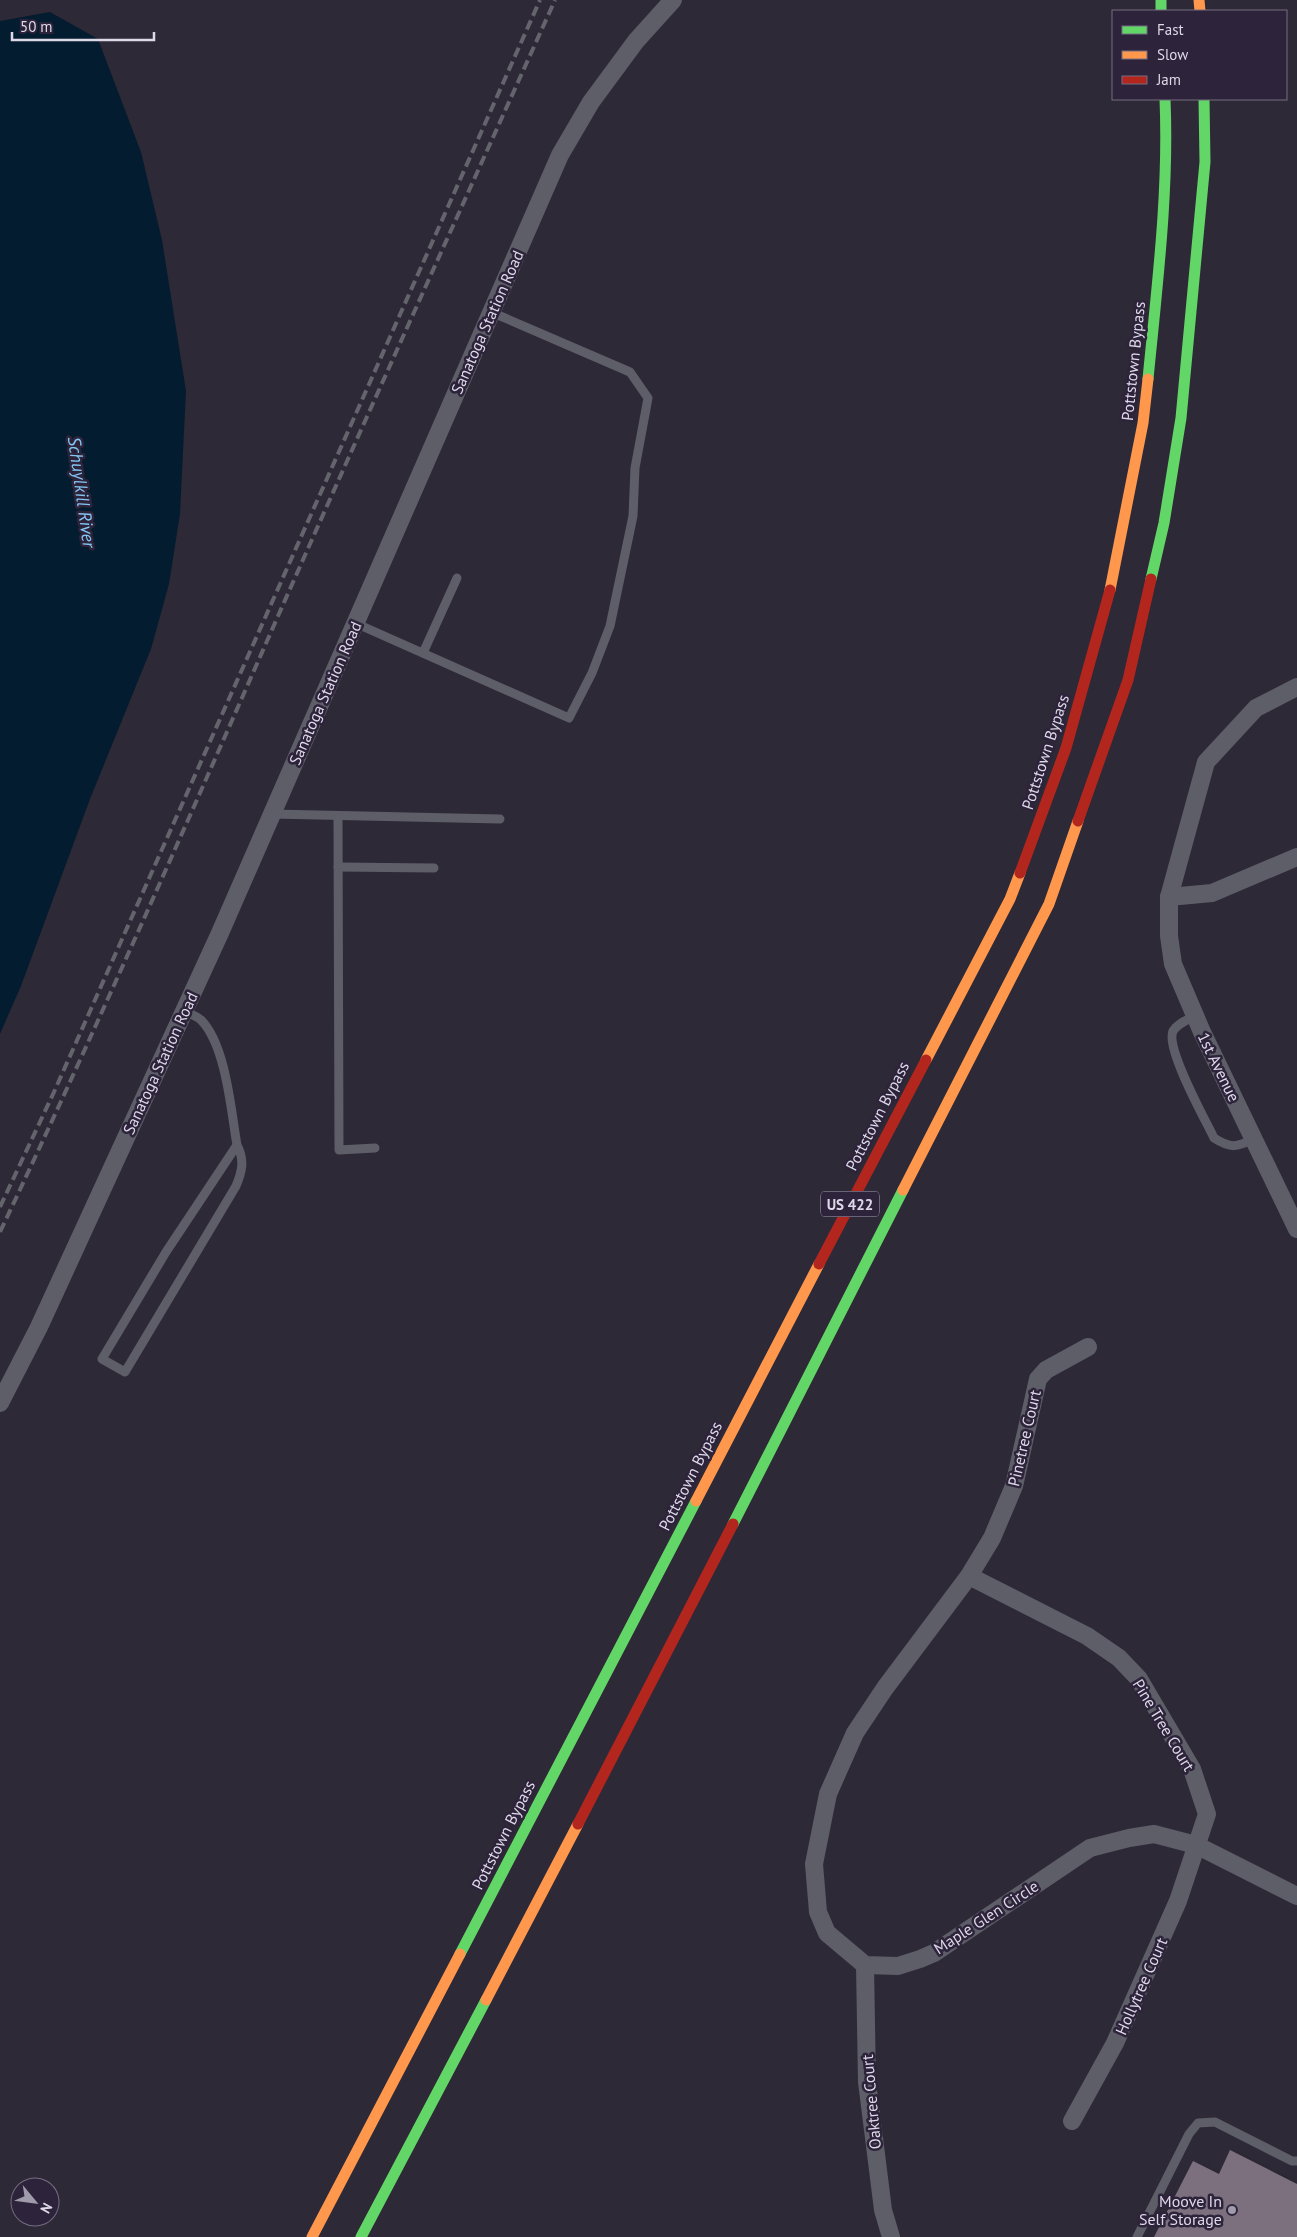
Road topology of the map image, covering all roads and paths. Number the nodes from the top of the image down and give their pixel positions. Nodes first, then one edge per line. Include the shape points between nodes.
1 (673, 0) edge
2 (1165, 100) edge
3 (1204, 100) edge
4 (491, 312) junction
5 (457, 578) dead end
6 (355, 623) junction
7 (423, 653) junction
8 (1297, 688) edge
9 (272, 814) junction
10 (338, 816) junction
11 (500, 819) dead end
12 (1297, 857) edge
13 (338, 867) junction
14 (434, 868) dead end
15 (1169, 897) junction
16 (184, 1011) junction
17 (1195, 1016) junction
18 (1254, 1139) junction
19 (237, 1146) junction
20 (375, 1148) dead end
21 (1297, 1229) edge
22 (1088, 1347) dead end
23 (0, 1403) edge
24 (969, 1576) junction
25 (1196, 1845) junction
26 (1297, 1896) edge
27 (865, 1965) junction
28 (1072, 2121) dead end
29 (1297, 2161) edge
30 (312, 2237) edge
31 (361, 2237) edge
32 (891, 2237) edge
33 (1137, 2237) edge

1 - 4 street, Sanatoga Station Road via 636,41 582,117 560,155
2 - 30 highway, Pottstown Bypass / US 422 via 1167,141 1160,260 1143,423 1105,613 1066,748 1010,899
3 - 31 highway, US 422 via 1205,162 1180,418 1164,523 1128,680 1049,904 680,1629
4 - 6 street, Sanatoga Station Road
4 - 7 lane via 630,372 648,398 635,468 633,516 610,626 592,673 569,718
5 - 7 lane
6 - 7 lane
6 - 9 street, Sanatoga Station Road
8 - 15 street, 1st Avenue via 1256,708 1206,762
9 - 10 lane
9 - 16 street, Sanatoga Station Road
10 - 11 lane
10 - 13 lane
12 - 15 street via 1212,893
13 - 14 lane
13 - 20 lane via 339,1150
15 - 17 street, 1st Avenue via 1168,936 1173,964
16 - 19 lane via 200,1019 210,1032 221,1061
16 - 23 street, Sanatoga Station Road via 39,1327
17 - 18 street, 1st Avenue
17 - 18 lane via 1179,1024 1172,1033 1172,1052 1214,1138 1224,1145 1238,1146
18 - 21 street, 1st Avenue
19 - 19 lane via 166,1252 102,1358 125,1372 236,1186 243,1163
22 - 24 street, Pinetree Court via 1046,1370 1038,1379 1014,1486 992,1538
24 - 25 street, Pine Tree Court via 1088,1636 1119,1658 1139,1679 1192,1768 1208,1814
24 - 27 street via 855,1733 828,1794 814,1864 818,1912 827,1933
25 - 26 street, Maple Glen Circle
25 - 27 street, Maple Glen Circle via 1154,1834 1090,1848 934,1953 898,1966
25 - 28 street, Hollytree Court via 1178,1901 1115,2044
27 - 32 street, Oaktree Court via 867,2082 883,2210
29 - 33 lane via 1215,2122 1198,2124 1189,2134

